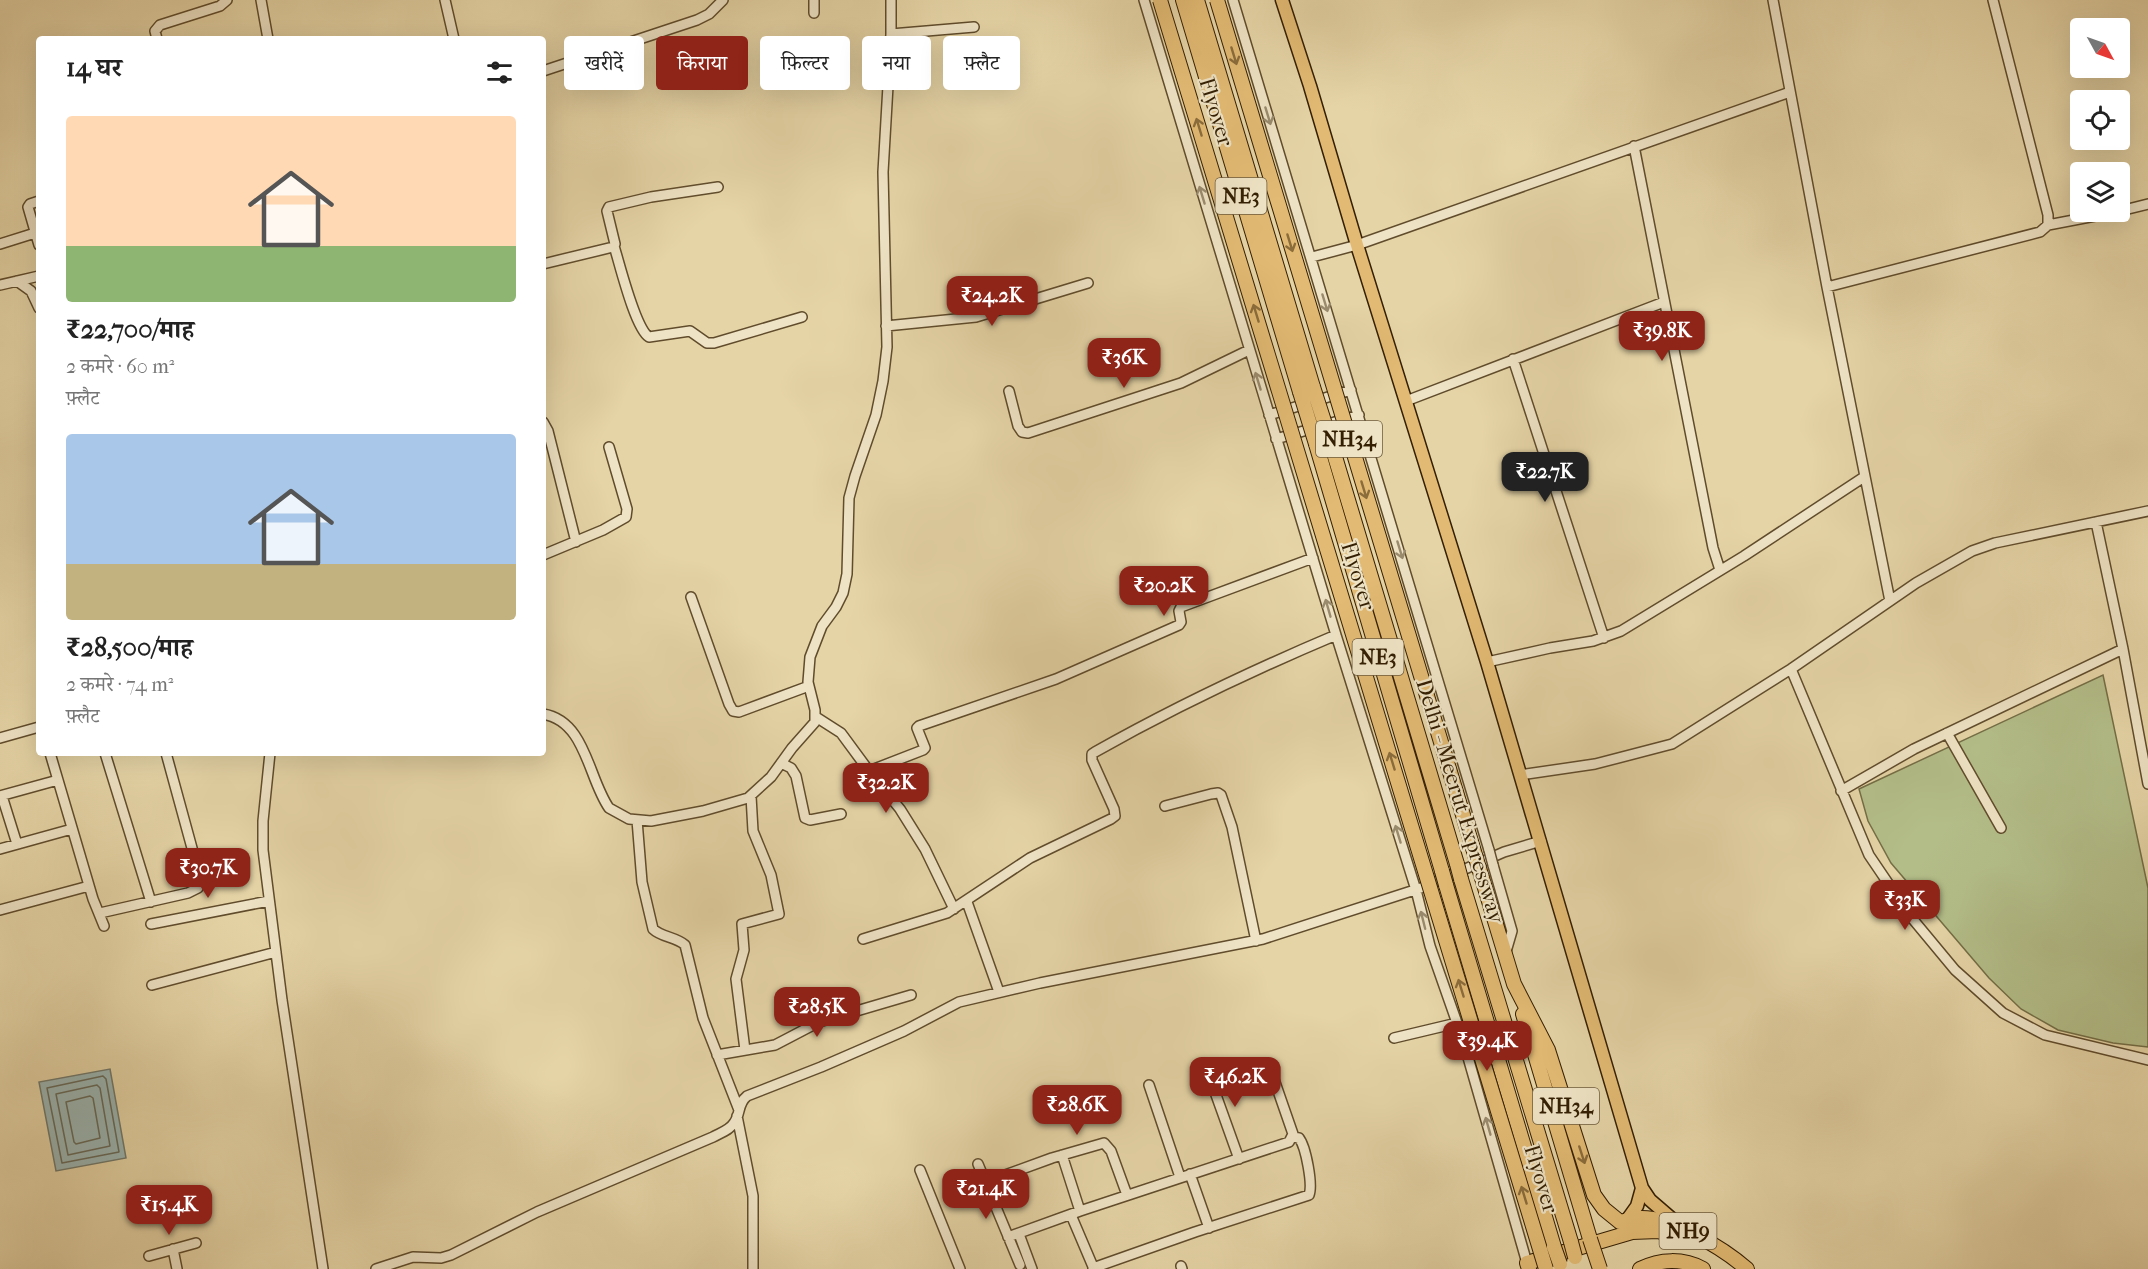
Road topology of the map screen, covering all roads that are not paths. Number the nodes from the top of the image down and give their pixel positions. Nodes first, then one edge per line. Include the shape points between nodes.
1 (227, 0) edge
2 (261, 0) edge
3 (444, 0) edge
4 (723, 0) edge
5 (814, 0) edge
6 (891, 0) edge
7 (1144, 0) edge
8 (1160, 0) edge
9 (1183, 0) edge
10 (1197, 0) edge
11 (1217, 0) edge
12 (1233, 0) edge
13 (1282, 0) edge
14 (1773, 0) edge
15 (1994, 0) edge
16 (814, 13) dead end
17 (974, 27) dead end
18 (891, 34) junction
19 (156, 36) edge
20 (267, 36) edge
21 (453, 36) edge
22 (546, 70) edge
23 (1790, 92) junction
24 (1634, 146) junction
25 (718, 187) dead end
26 (36, 202) edge
27 (2148, 204) edge
28 (2130, 208) edge
29 (2070, 221) edge
30 (2048, 225) junction
31 (35, 233) junction
32 (36, 236) edge
33 (0, 244) edge
34 (1357, 245) junction
35 (614, 246) junction
36 (1312, 257) junction
37 (546, 263) edge
38 (36, 277) edge
39 (17, 281) junction
40 (1088, 283) dead end
41 (0, 285) edge
42 (1827, 287) junction
43 (36, 302) edge
44 (1664, 302) junction
45 (802, 317) dead end
46 (886, 326) junction
47 (1249, 350) junction
48 (1513, 359) junction
49 (1306, 390) junction
50 (1351, 390) junction
51 (1009, 391) dead end
52 (1406, 401) junction
53 (1269, 415) junction
54 (1359, 415) junction
55 (546, 427) edge
56 (1276, 439) junction
57 (609, 447) dead end
58 (1864, 477) junction
59 (2148, 511) edge
60 (2096, 522) junction
61 (576, 542) junction
62 (546, 554) edge
63 (1313, 558) junction
64 (1720, 570) junction
65 (691, 597) dead end
66 (1890, 601) junction
67 (1336, 635) junction
68 (1604, 638) junction
69 (2123, 649) junction
70 (1487, 662) junction
71 (1791, 669) junction
72 (809, 686) junction
73 (546, 715) edge
74 (816, 717) junction
75 (36, 728) edge
76 (1947, 733) junction
77 (0, 738) edge
78 (51, 756) edge
79 (106, 756) edge
80 (167, 756) edge
81 (270, 756) edge
82 (781, 763) junction
83 (868, 771) junction
84 (1520, 775) junction
85 (58, 780) junction
86 (2148, 784) edge
87 (1842, 790) junction
88 (1, 796) edge
89 (751, 796) junction
90 (1165, 806) dead end
91 (841, 814) dead end
92 (636, 820) junction
93 (2001, 828) dead end
94 (72, 829) junction
95 (1541, 841) junction
96 (17, 844) junction
97 (0, 849) edge
98 (89, 886) junction
99 (1416, 890) junction
100 (269, 901) junction
101 (151, 902) junction
102 (967, 902) junction
103 (954, 909) junction
104 (0, 910) edge
105 (100, 914) junction
106 (151, 924) dead end
107 (104, 926) dead end
108 (863, 939) dead end
109 (1256, 941) junction
110 (276, 952) junction
111 (1505, 955) junction
112 (1514, 984) junction
113 (152, 985) dead end
114 (999, 992) junction
115 (911, 995) dead end
116 (1457, 1023) junction
117 (1394, 1038) dead end
118 (745, 1050) junction
119 (717, 1055) junction
120 (2148, 1060) edge
121 (1269, 1065) dead end
122 (1206, 1067) dead end
123 (1149, 1084) dead end
124 (738, 1113) junction
125 (1293, 1137) junction
126 (1062, 1155) junction
127 (1239, 1159) junction
128 (978, 1164) dead end
129 (920, 1170) dead end
130 (1190, 1174) junction
131 (1180, 1178) junction
132 (986, 1182) junction
133 (1642, 1188) junction
134 (1127, 1195) junction
135 (1075, 1213) junction
136 (1624, 1221) junction
137 (1209, 1228) junction
138 (1679, 1231) junction
139 (1019, 1234) junction
140 (1008, 1238) junction
141 (196, 1243) dead end
142 (172, 1249) junction
143 (149, 1256) dead end
144 (1577, 1263) edge
145 (1027, 1266) edge
146 (1528, 1266) edge
147 (1556, 1267) edge
148 (177, 1269) edge
149 (323, 1269) edge
150 (376, 1269) edge
151 (753, 1269) edge
152 (960, 1269) edge
153 (1009, 1269) edge
154 (1094, 1269) edge
155 (1600, 1269) edge
156 (1640, 1269) edge
157 (1703, 1269) edge
158 (1730, 1269) edge
159 (1741, 1269) edge
160 (1746, 1269) edge

1 - 19 street via 220,6 160,25
2 - 20 street
3 - 21 street
4 - 22 street via 697,20
5 - 16 street
6 - 18 street
47 -> 7 street
147 -> 8 highway, Flyover / NH34, bridge
9 - 49 highway, Delhi - Meerut Expressway / NE3
10 - 49 highway, Delhi - Meerut Expressway / NE3
11 -> 111 highway, Flyover / NH34, bridge
12 -> 36 street
13 - 34 main road
14 - 23 street
15 - 30 street
17 - 18 street
18 - 46 street via 883,172
23 - 24 street
23 - 42 street
24 - 34 street
24 - 44 street
25 - 35 street via 609,207
26 - 31 street via 28,207
27 - 28 street
29 - 30 street
30 - 42 street via 2040,232
31 - 32 street
31 - 33 street
34 - 36 street
34 - 52 main road
35 - 37 street
35 - 45 street via 636,315 649,337 692,332 707,343 714,343
36 -> 50 street
38 - 39 street
39 - 41 street
39 - 43 street via 31,291
40 - 46 street via 976,317
42 - 58 street
44 - 48 street
44 - 64 street
46 - 72 street via 887,347 876,415 849,498 843,593 814,646 808,668
47 - 51 street via 1181,383 1028,433 1018,426
53 -> 47 street
48 - 52 street
48 - 68 street
49 - 144 highway, Delhi - Meerut Expressway / NE3, bridge via 1330,440
49 - 147 highway, Delhi - Meerut Expressway / NE3, bridge via 1316,444 1554,1247
50 - 53 street
50 - 54 street
52 - 70 main road
53 - 56 street
54 - 56 street
54 -> 111 street, bridge via 1512,931
55 - 61 street
56 - 63 street
57 - 61 street via 626,517
58 - 64 street
58 - 66 street
59 - 60 street
60 - 66 street via 1972,551
60 - 69 street
61 - 62 street
67 -> 63 street
63 - 83 street via 1181,607 1179,625 1056,679 919,726 923,750
64 - 68 street
65 - 72 street via 734,711
66 - 71 street
99 -> 67 street
67 - 102 street via 1209,691 1092,754 1115,816 1030,858
68 - 70 street
69 - 76 street
69 - 86 street
70 - 84 main road
71 - 84 street via 1681,740 1660,749
71 - 87 street
72 - 74 street
73 - 92 street via 557,717 573,733 609,808
74 - 82 street via 813,726
74 - 83 street via 841,733
75 - 77 street
76 - 87 street
76 - 93 street
78 - 85 street
79 - 101 street
80 - 101 street via 201,881 198,888 188,893
81 - 100 street via 262,835
82 - 89 street
82 - 91 street via 796,776 805,818
83 - 103 street via 914,831
84 - 95 main road
85 - 88 street
85 - 94 street
87 - 120 street via 1869,855 1911,917 1955,970 2003,1013 2045,1035
88 - 96 street
89 - 92 street via 670,819
89 - 118 street via 753,831 771,875 779,914 742,924 744,950 736,979
90 - 109 street via 1218,793 1224,798
92 - 119 street via 642,882 653,928 685,945 703,1018
94 - 96 street
94 - 98 street
95 - 99 street via 1504,852
95 - 133 main road
96 - 97 street
98 - 104 street
98 - 105 street
99 - 109 street
116 -> 99 street via 1430,946
100 - 106 street
100 - 110 street
101 - 105 street
102 - 103 street
102 - 114 street
103 - 108 street
105 - 107 street
109 - 114 street
110 - 113 street
110 - 149 street
111 - 112 highway, NH34
112 -> 136 highway, NH34 via 1548,1050 1594,1195 1604,1209
112 - 155 highway, Flyover / NH34, bridge
114 - 124 street via 958,1002 893,1036 747,1096
115 - 118 street via 819,1022 775,1045
116 - 117 street
146 -> 116 street
118 - 119 street
119 - 124 street
121 - 125 street
122 - 127 street
123 - 131 street
124 - 150 street via 730,1128 713,1137 537,1212 469,1247 441,1258 413,1257
124 - 151 street via 753,1196
125 - 127 street via 1289,1142
125 - 137 street via 1303,1144 1309,1195
126 - 132 street
126 - 134 street via 1098,1144 1108,1146
126 - 135 street
127 - 130 street
128 - 132 street
129 - 152 street
130 - 131 street
130 - 137 street
131 - 134 street
132 - 140 street
133 - 136 main road via 1637,1206
133 - 138 main road
134 - 135 street
135 - 139 street
135 - 154 street
136 - 138 highway, NH9 via 1651,1218
137 - 154 street
138 - 146 highway, NH9 via 1632,1232
138 - 160 highway, NH9
139 - 140 street
139 - 145 street
140 - 145 street
141 - 142 street
142 - 143 street
142 - 148 street
145 - 153 street
156 - 157 highway, NH9 via 1651,1263 1675,1261
158 - 159 highway

